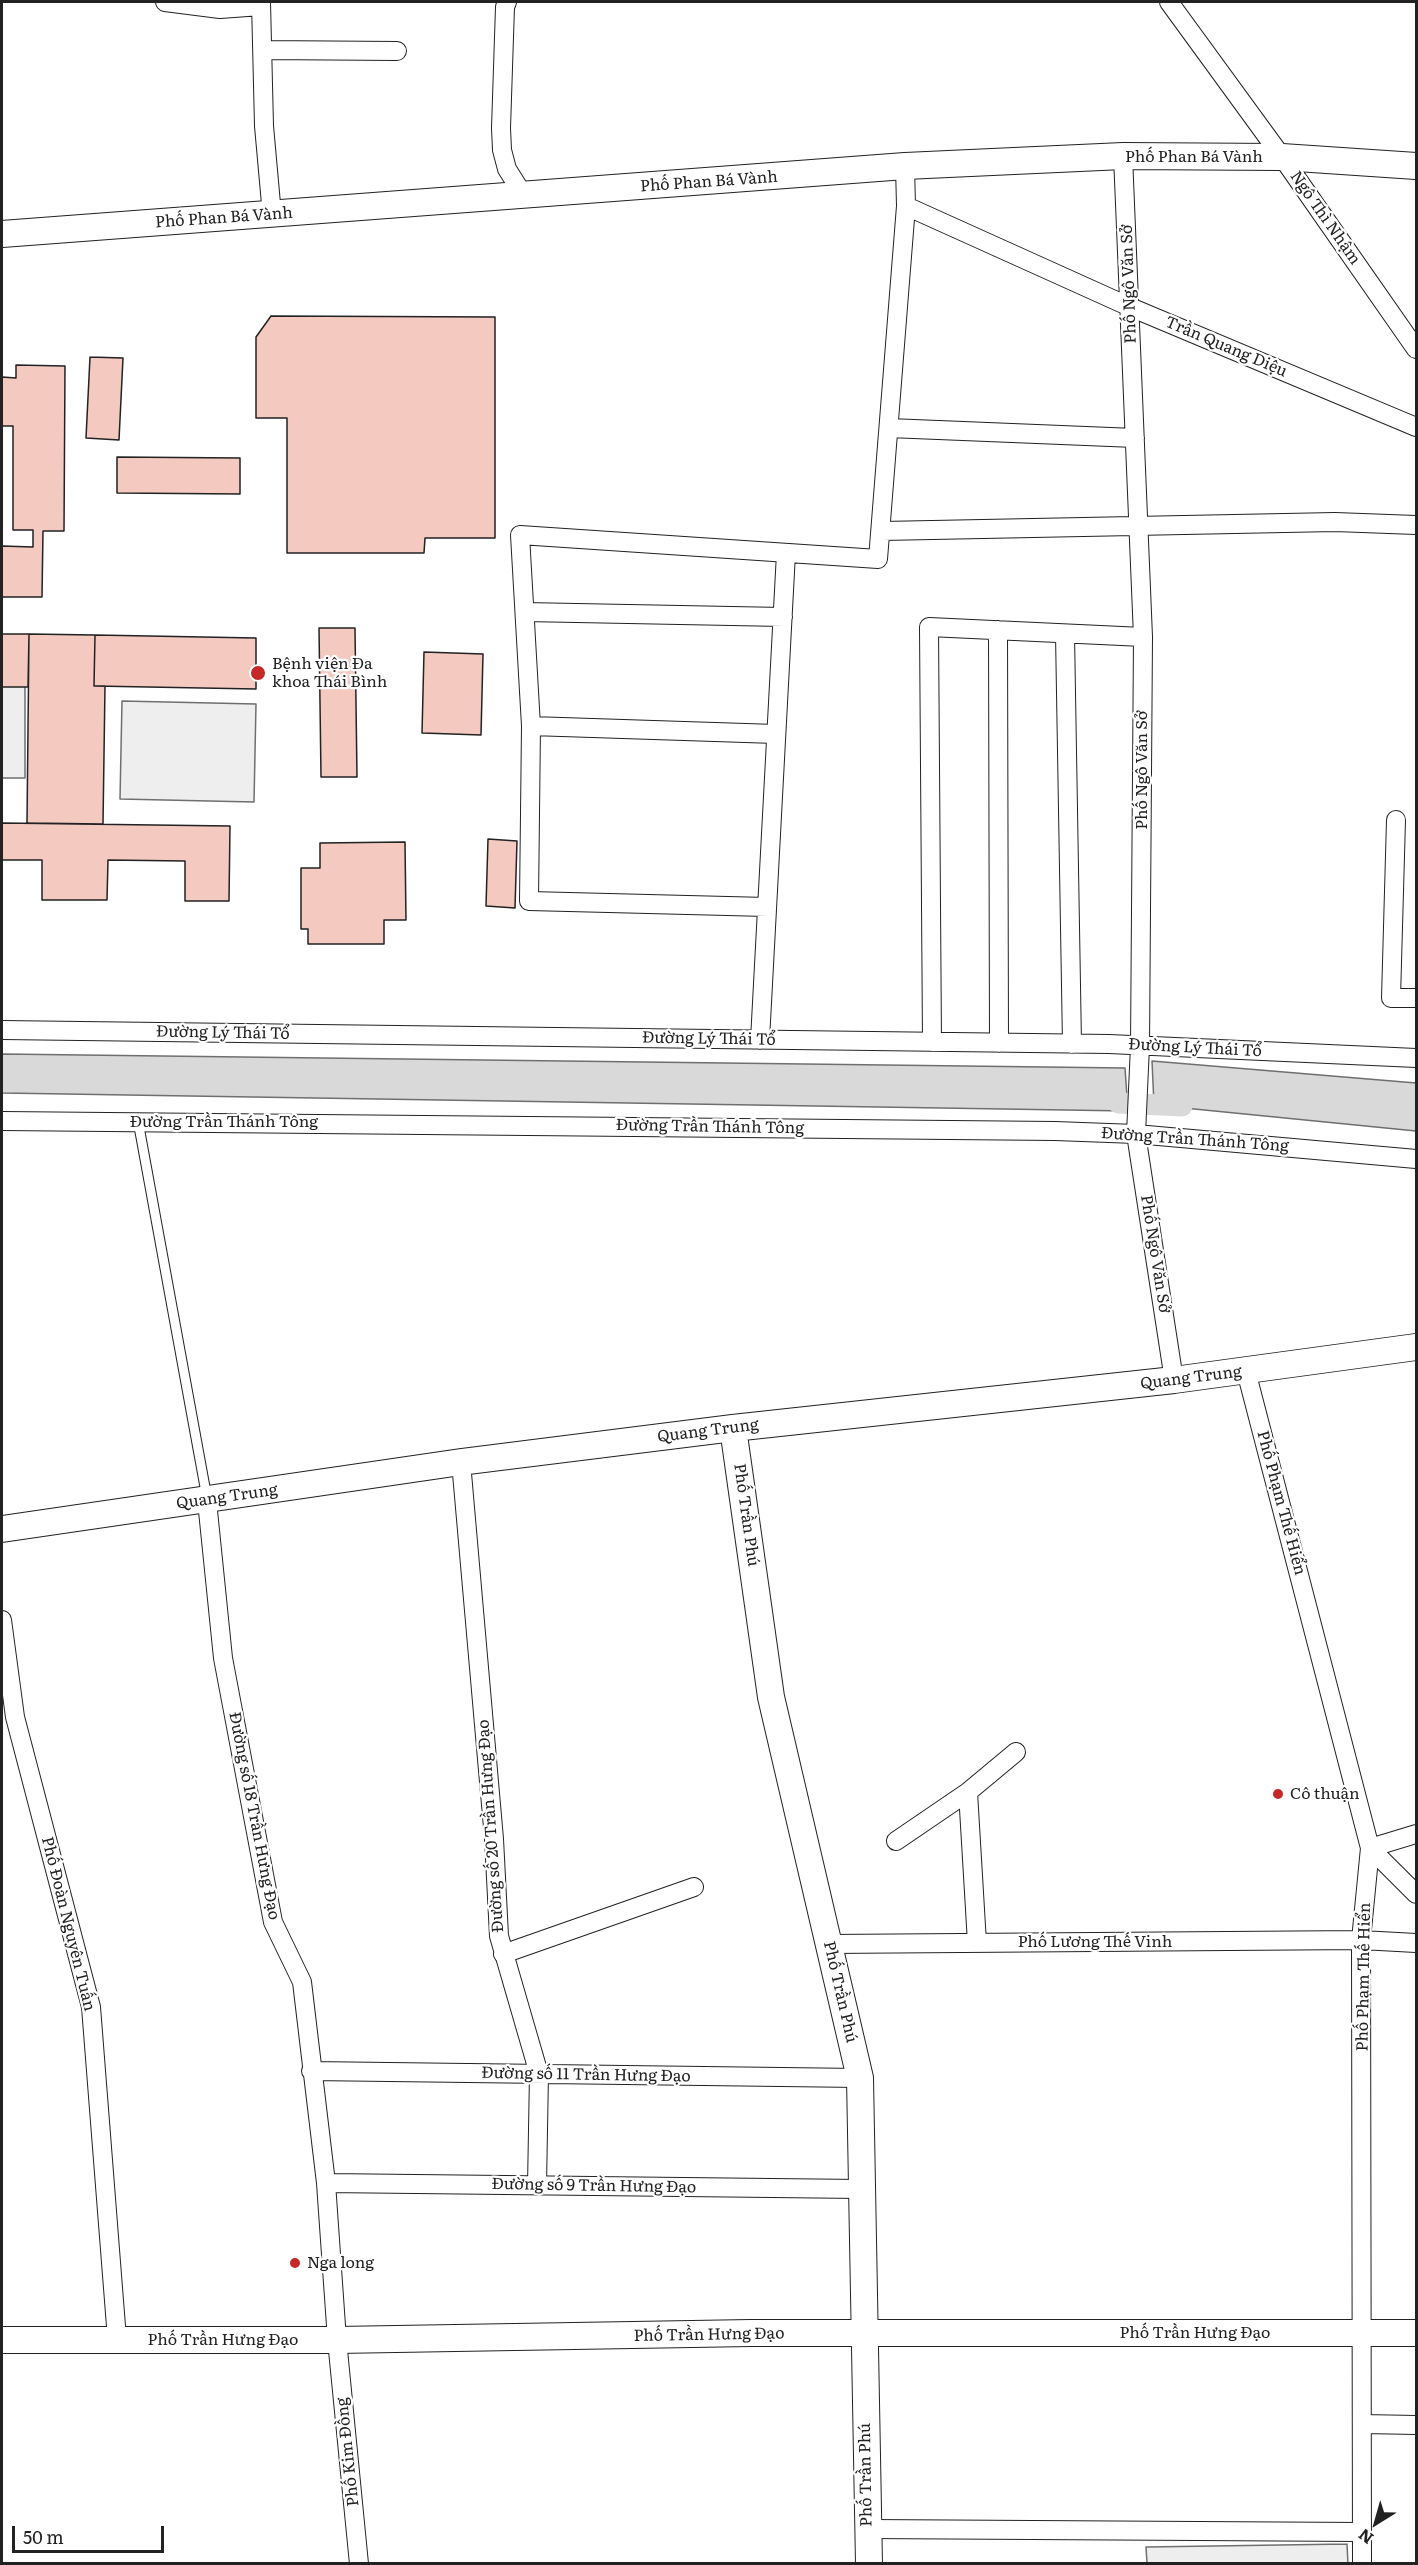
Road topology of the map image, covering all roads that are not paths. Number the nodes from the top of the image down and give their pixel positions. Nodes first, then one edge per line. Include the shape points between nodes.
1 (165, 2) edge
2 (507, 2) edge
3 (1169, 2) edge
4 (261, 4) edge
5 (263, 50) junction
6 (398, 51) dead end
7 (1124, 156) junction
8 (1282, 157) junction
9 (905, 166) junction
10 (1416, 166) edge
11 (524, 196) junction
12 (906, 206) junction
13 (272, 215) junction
14 (2, 234) edge
15 (1130, 307) junction
16 (1416, 348) edge
17 (1416, 427) edge
18 (890, 428) junction
19 (1135, 438) junction
20 (1416, 525) edge
21 (1139, 526) junction
22 (882, 531) junction
23 (786, 553) junction
24 (525, 612) junction
25 (783, 616) junction
26 (998, 630) junction
27 (1065, 634) junction
28 (1143, 637) junction
29 (531, 726) junction
30 (776, 734) junction
31 (1396, 820) dead end
32 (767, 907) junction
33 (1416, 998) edge
34 (2, 1030) edge
35 (760, 1040) junction
36 (932, 1042) junction
37 (999, 1043) junction
38 (1072, 1044) junction
39 (1140, 1046) junction
40 (1416, 1058) edge
41 (2, 1121) edge
42 (138, 1121) junction
43 (1136, 1126) junction
44 (1416, 1159) edge
45 (1416, 1347) edge
46 (1246, 1371) junction
47 (1174, 1380) junction
48 (733, 1428) junction
49 (461, 1462) junction
50 (207, 1501) junction
51 (2, 1530) edge
52 (2, 1620) edge
53 (1016, 1752) dead end
54 (968, 1792) junction
55 (1416, 1834) edge
56 (896, 1841) dead end
57 (1370, 1848) junction
58 (694, 1887) dead end
59 (1416, 1894) edge
60 (1361, 1940) junction
61 (976, 1943) junction
62 (1416, 1943) edge
63 (829, 1944) junction
64 (503, 1954) junction
65 (311, 2071) junction
66 (539, 2074) junction
67 (860, 2078) junction
68 (326, 2183) junction
69 (537, 2186) junction
70 (861, 2189) junction
71 (1363, 2333) junction
72 (1416, 2333) edge
73 (863, 2335) junction
74 (117, 2339) junction
75 (2, 2340) edge
76 (337, 2340) junction
77 (1363, 2424) junction
78 (1416, 2425) edge
79 (868, 2529) junction
80 (1362, 2532) junction
81 (359, 2564) edge
82 (869, 2564) edge
83 (1362, 2564) edge

1 - 4 street via 220,9
2 - 11 street via 502,150 507,168
3 - 8 street, Ngô Thì Nhậm
4 - 5 street
5 - 6 street
5 - 13 street via 264,126
7 - 8 street, Phố Phan Bá Vành
7 - 9 street, Phố Phan Bá Vành
7 - 15 street, Phố Ngô Văn Sở
8 - 10 street, Phố Phan Bá Vành
8 - 16 street, Ngô Thì Nhậm
9 - 11 street, Phố Phan Bá Vành
9 - 12 street
11 - 13 street, Phố Phan Bá Vành
12 - 15 street, Trần Quang Diệu
12 - 18 street
13 - 14 street, Phố Phan Bá Vành
15 - 17 street, Trần Quang Diệu
15 - 19 street, Phố Ngô Văn Sở
18 - 19 street
18 - 22 street
19 - 21 street, Phố Ngô Văn Sở
20 - 21 street via 1335,522
21 - 22 street
21 - 28 street, Phố Ngô Văn Sở
22 - 23 street via 878,560
23 - 24 street via 520,535
23 - 25 street
24 - 25 street
24 - 29 street
25 - 30 street
26 - 27 street
26 - 36 street via 929,627
26 - 37 street
27 - 28 street
27 - 38 street
28 - 39 street, Phố Ngô Văn Sở
29 - 30 street
29 - 32 street via 529,902
30 - 32 street
31 - 33 street via 1391,998
32 - 35 street
34 - 35 street, Đường Lý Thái Tổ
35 - 36 street, Đường Lý Thái Tổ
36 - 37 street, Đường Lý Thái Tổ
37 - 38 street, Đường Lý Thái Tổ
38 - 39 street, Đường Lý Thái Tổ
39 - 40 street, Đường Lý Thái Tổ
39 - 43 street, Phố Ngô Văn Sở
41 - 42 street, Đường Trần Thánh Tông
42 - 43 street, Đường Trần Thánh Tông
42 - 50 lane
43 - 44 street, Đường Trần Thánh Tông
43 - 47 street, Phố Ngô Văn Sở
45 - 46 street, Quang Trung
46 - 47 street, Quang Trung
46 - 57 street, Phố Phạm Thế Hiển
47 - 48 street, Quang Trung
48 - 49 street, Quang Trung
48 - 63 street, Phố Trần Phú via 771,1697
49 - 50 street, Quang Trung
49 - 64 street, Đường số 20 Trần Hưng Đạo
50 - 51 street, Quang Trung
50 - 65 street, Đường số 18 Trần Hưng Đạo via 223,1658 273,1922 303,1982
52 - 74 street, Phố Đoàn Nguyên Tuấn via 15,1717 91,2007
53 - 54 street
54 - 56 street
54 - 61 street
55 - 57 street
57 - 59 street
57 - 60 street, Phố Phạm Thế Hiển
58 - 64 street
60 - 61 street, Phố Lương Thế Vinh
60 - 62 street, Phố Lương Thế Vinh
60 - 71 street, Phố Phạm Thế Hiển
61 - 63 street, Phố Lương Thế Vinh
63 - 67 street, Phố Trần Phú
64 - 66 street, Đường số 20 Trần Hưng Đạo
65 - 66 street, Đường số 11 Trần Hưng Đạo
65 - 68 street, Đường số 18 Trần Hưng Đạo
66 - 67 street, Đường số 11 Trần Hưng Đạo
66 - 69 street, Đường số 20 Trần Hưng Đạo
67 - 70 street, Phố Trần Phú
68 - 69 street, Đường số 9 Trần Hưng Đạo
68 - 76 street, Đường số 18 Trần Hưng Đạo
69 - 70 street, Đường số 9 Trần Hưng Đạo
70 - 73 street, Phố Trần Phú
71 - 72 street, Phố Trần Hưng Đạo
71 - 73 street, Phố Trần Hưng Đạo
71 - 77 street, Phố Phạm Thế Hiển
73 - 76 street, Phố Trần Hưng Đạo via 751,2333
73 - 79 street, Phố Trần Phú
74 - 75 street, Phố Trần Hưng Đạo
74 - 76 street, Phố Trần Hưng Đạo
76 - 81 street, Phố Kim Đồng
77 - 78 street
77 - 80 street, Phố Phạm Thế Hiển
79 - 80 street
79 - 82 street, Phố Trần Phú
80 - 83 street, Phố Phạm Thế Hiển

